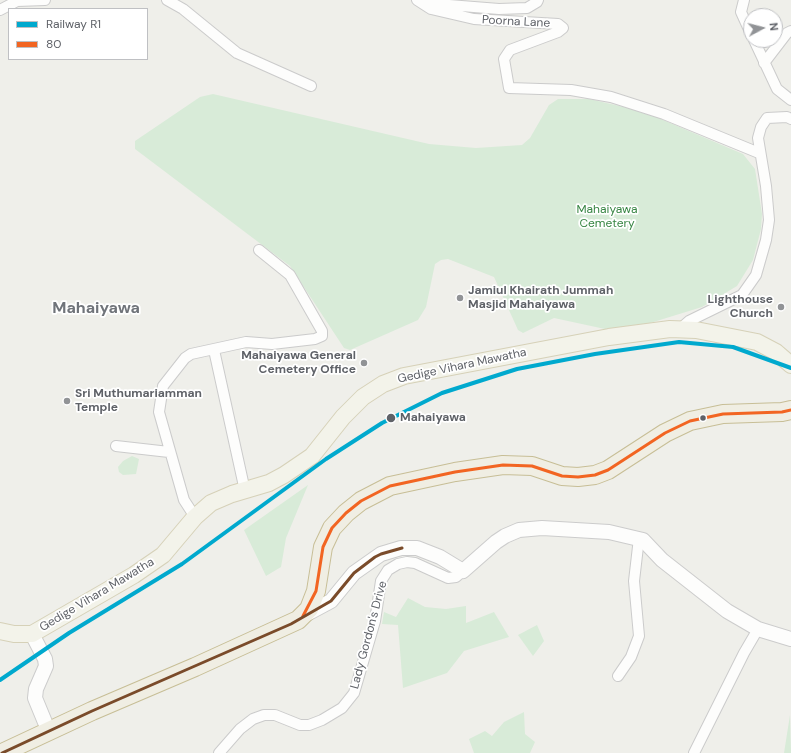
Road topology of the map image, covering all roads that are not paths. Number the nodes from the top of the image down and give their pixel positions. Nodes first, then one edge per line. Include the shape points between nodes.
1 (45, 0) edge
2 (167, 0) edge
3 (538, 0) edge
4 (744, 0) edge
5 (419, 2) edge
6 (0, 10) edge
7 (743, 16) edge
8 (791, 31) edge
9 (757, 48) edge
10 (764, 63) junction
11 (310, 86) dead end
12 (791, 100) edge
13 (791, 119) edge
14 (759, 152) junction
15 (259, 250) dead end
16 (680, 329) junction
17 (736, 338) junction
18 (214, 350) junction
19 (784, 353) edge
20 (791, 365) edge
21 (791, 378) edge
22 (789, 410) edge
23 (116, 446) dead end
24 (170, 452) junction
25 (245, 491) junction
26 (195, 517) junction
27 (639, 538) junction
28 (463, 571) junction
29 (303, 616) junction
30 (758, 629) junction
31 (0, 631) edge
32 (35, 639) junction
33 (791, 639) edge
34 (618, 676) dead end
35 (49, 732) junction
36 (2, 753) edge
37 (219, 753) edge
38 (694, 753) edge

1 - 6 street via 17,1
2 - 11 street via 183,9 237,53
3 - 5 street via 527,8 499,9
4 - 7 street via 741,12
5 - 14 street, Poorna Lane via 431,10 474,19 558,24 563,28 510,50 504,59 509,88 571,90 611,97 664,114
8 - 10 street via 787,32
9 - 10 street
10 - 12 street via 777,89
13 - 14 street via 767,118 758,138
14 - 16 street via 769,220 756,275 742,295 690,321
15 - 18 street via 290,275 322,331 322,336 272,344 246,342
16 - 17 main road, Gedige Vihara Mawatha
16 - 25 main road, Gedige Vihara Mawatha via 609,337 423,372 387,382 363,397 343,417 321,447 302,463 277,480
17 - 19 main road, Gedige Vihara Mawatha via 756,342
17 - 21 main road, Gedige Vihara Mawatha via 769,355
18 - 24 street via 191,354 185,358 163,386 159,412
18 - 25 street
19 - 20 main road, Gedige Vihara Mawatha
22 - 29 highway via 724,414 690,421 665,433 608,470 595,475 562,476 532,466 503,465 390,486 361,501 332,528 323,547 316,592
23 - 24 street
24 - 26 street via 184,500
25 - 26 main road, Gedige Vihara Mawatha via 220,498
26 - 32 main road, Gedige Vihara Mawatha via 153,563
27 - 28 street via 609,532 542,528 519,530 496,542
27 - 30 street via 698,590 728,612
27 - 34 street via 634,581 639,636 631,657
28 - 29 street via 424,550 409,548 389,551 375,557 354,573 326,605
28 - 37 street, Lady Gordon's Drive via 460,575 448,578 407,562 388,570 381,581 375,621 354,693 342,708 309,725 275,715 253,719 240,729
29 - 35 highway via 286,627
30 - 33 street
30 - 38 street
31 - 32 main road
32 - 35 street via 45,659 44,671 36,689 36,698
35 - 36 highway

